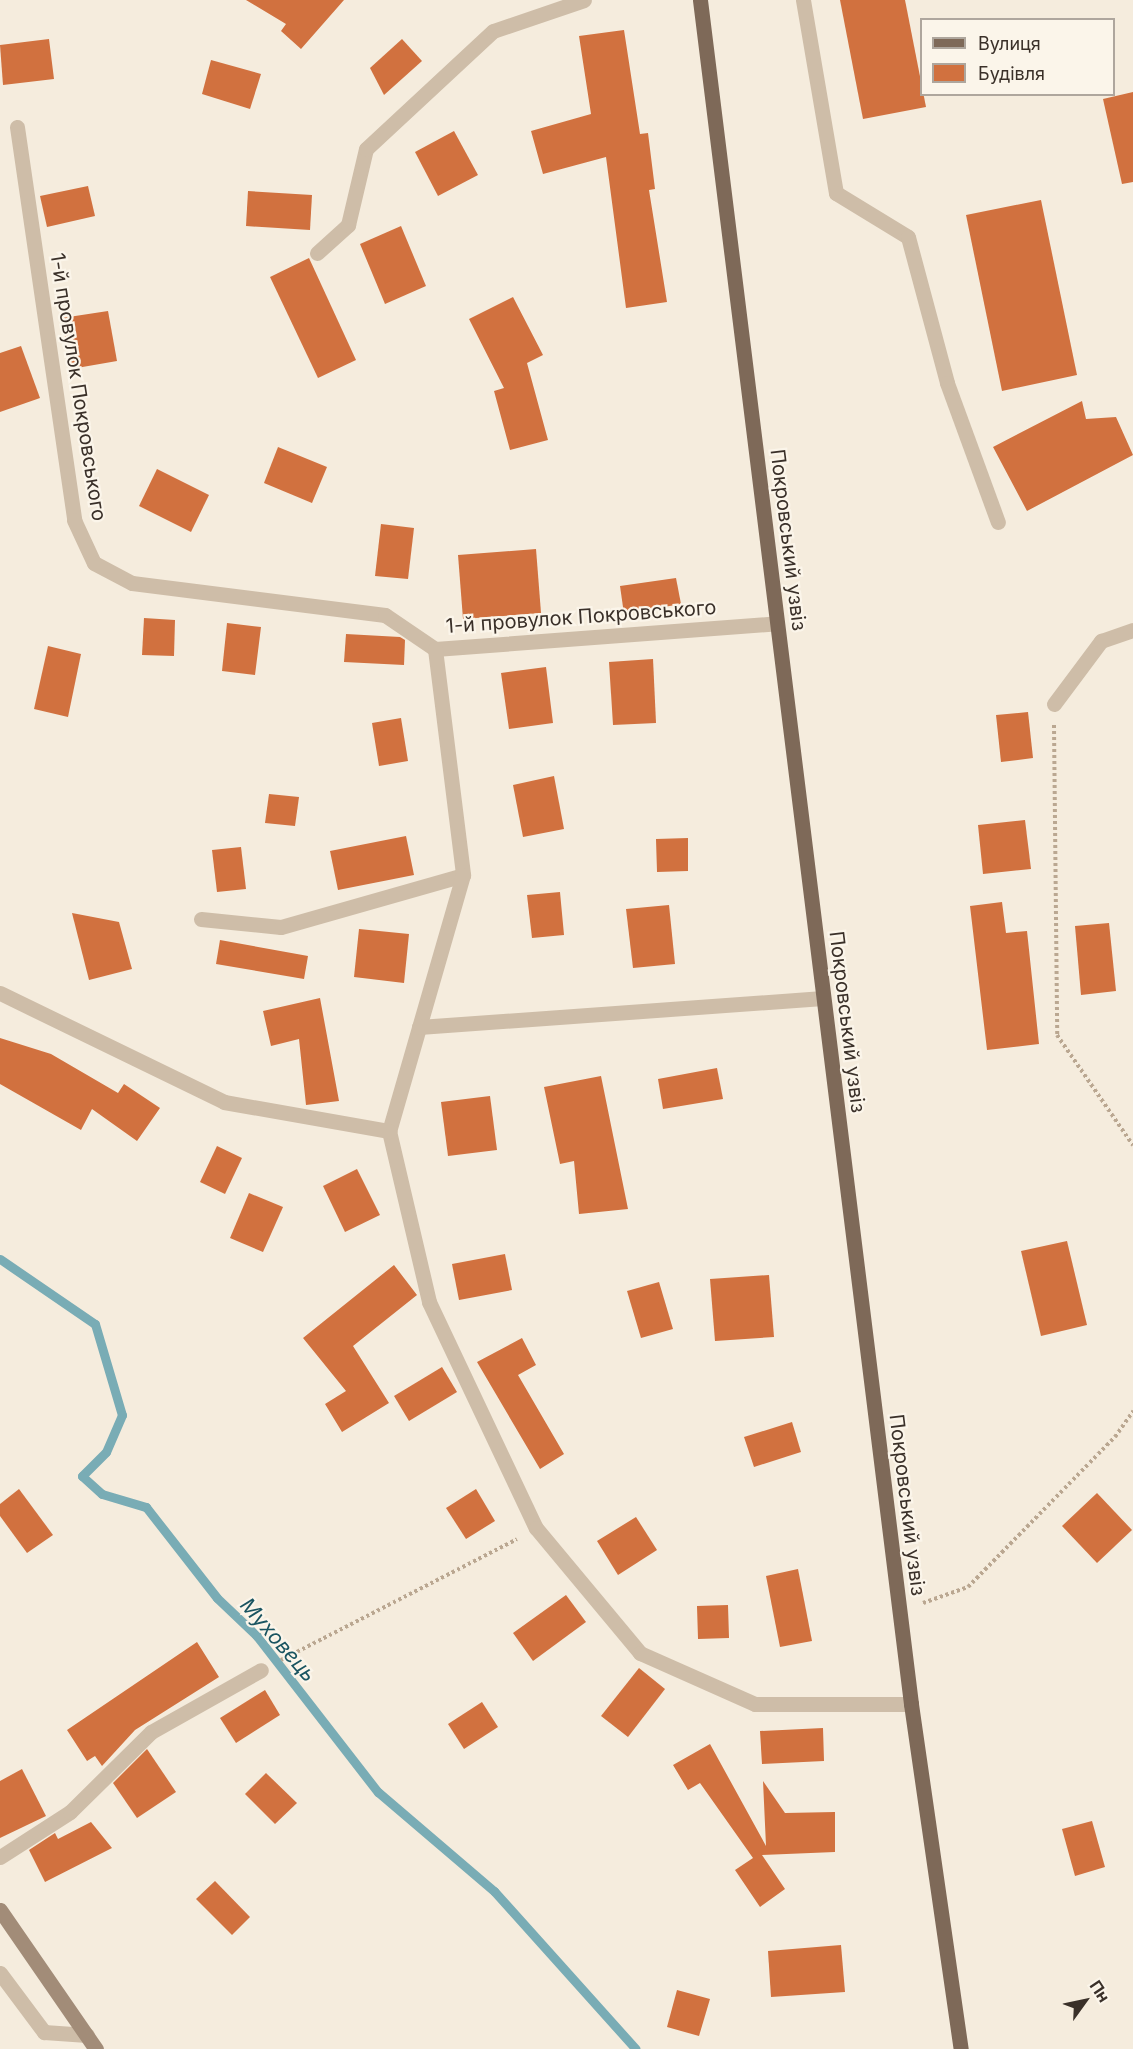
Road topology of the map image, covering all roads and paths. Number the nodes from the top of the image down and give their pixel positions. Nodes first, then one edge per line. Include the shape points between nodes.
1 (584, 0) edge
2 (700, 0) edge
3 (803, 0) edge
4 (17, 127) dead end
5 (317, 253) dead end
6 (998, 522) dead end
7 (777, 623) junction
8 (1133, 630) edge
9 (435, 649) junction
10 (1054, 704) joint
11 (463, 875) junction
12 (201, 919) dead end
13 (0, 993) edge
14 (823, 998) junction
15 (419, 1027) junction
16 (389, 1131) junction
17 (1133, 1145) edge
18 (1133, 1410) edge
19 (536, 1528) junction
20 (899, 1611) junction
21 (296, 1652) dead end
22 (261, 1670) dead end
23 (911, 1704) junction
24 (0, 1857) edge
25 (0, 1910) edge
26 (0, 1974) edge
27 (87, 2035) junction
28 (96, 2049) edge
29 (961, 2049) edge

1 - 5 street via 493,31 366,149 348,225
2 - 7 main road, Покровський узвіз
3 - 6 street via 836,193 908,237 947,383
4 - 9 street, 1-й провулок Покровського via 74,520 94,564 132,583 385,615
7 - 9 street, 1-й провулок Покровського
7 - 14 main road, Покровський узвіз
8 - 10 street via 1101,641
9 - 11 street
10 - 17 path via 1057,1035
11 - 12 street via 281,927
11 - 15 street
13 - 16 street via 224,1101
14 - 15 street
14 - 20 main road, Покровський узвіз
15 - 16 street
16 - 19 street via 429,1302
18 - 20 path via 1115,1437 968,1587
19 - 21 path
19 - 23 street via 640,1653 754,1704
20 - 23 main road, Покровський узвіз
22 - 24 street via 151,1732 70,1812
23 - 29 main road, Покровський узвіз
25 - 27 main road
26 - 27 street via 44,2032
27 - 28 main road

